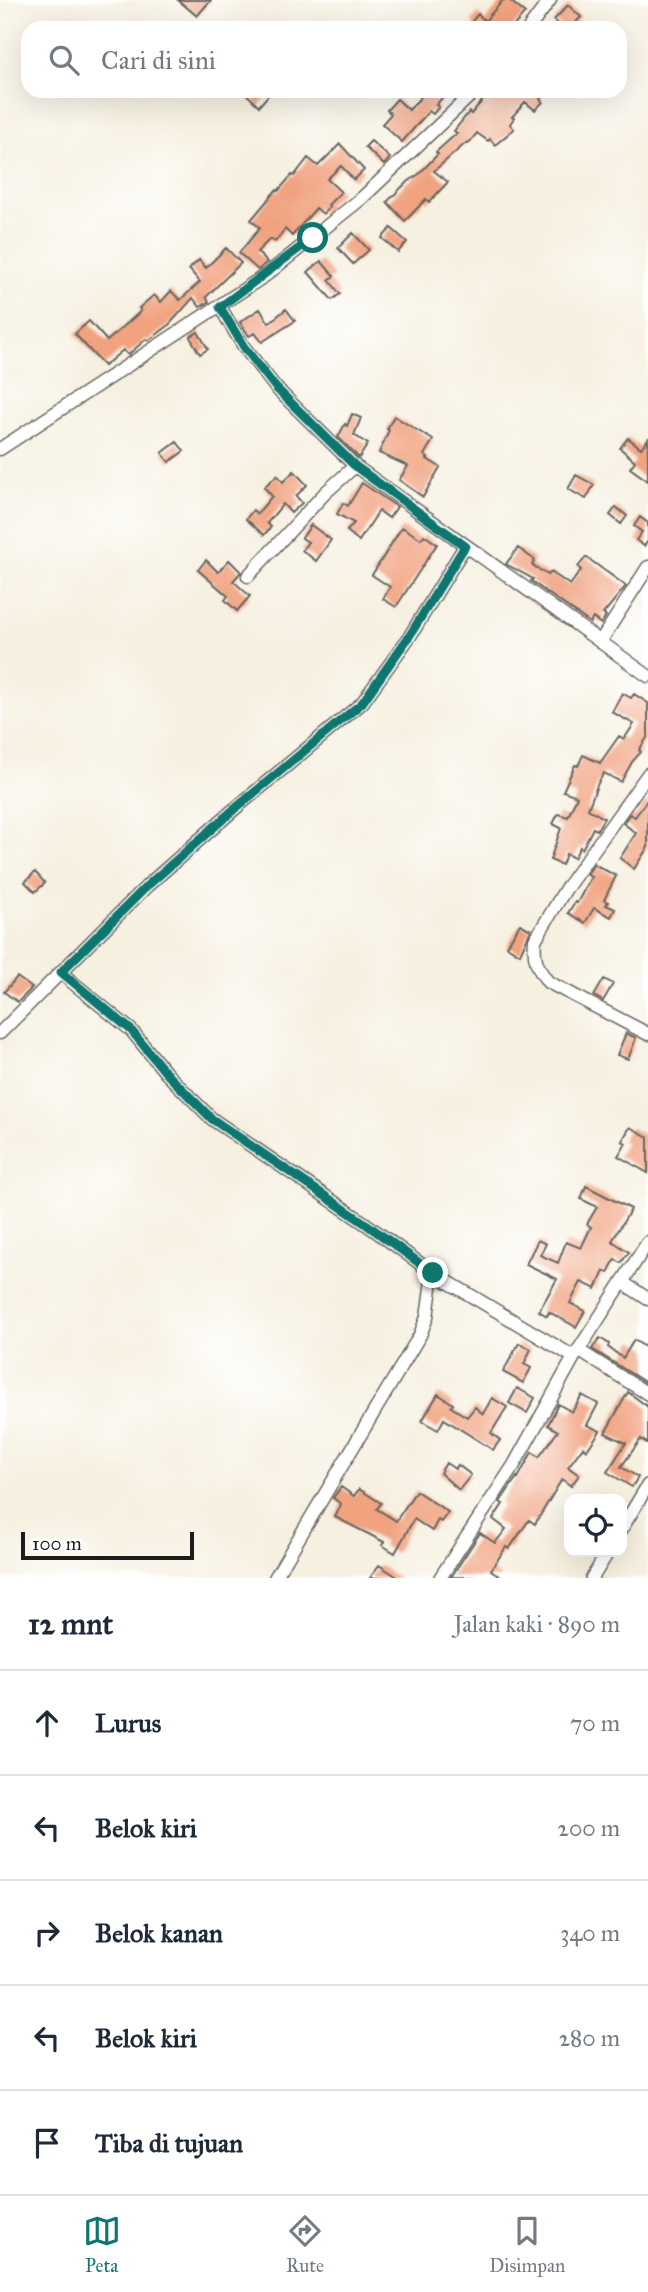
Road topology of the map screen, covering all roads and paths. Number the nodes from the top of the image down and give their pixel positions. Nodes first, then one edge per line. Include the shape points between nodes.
1 (550, 0) edge
2 (534, 21) edge
3 (468, 98) edge
4 (220, 307) junction
5 (0, 449) edge
6 (355, 466) junction
7 (465, 546) junction
8 (648, 567) edge
9 (248, 576) dead end
10 (600, 642) junction
11 (648, 676) edge
12 (648, 774) edge
13 (61, 972) junction
14 (0, 1033) edge
15 (648, 1034) edge
16 (648, 1242) edge
17 (433, 1273) junction
18 (622, 1282) junction
19 (648, 1299) edge
20 (576, 1354) junction
21 (648, 1394) edge
22 (648, 1485) edge
23 (627, 1520) edge
24 (605, 1557) edge
25 (275, 1578) edge
26 (440, 1578) edge
27 (592, 1578) edge

1 - 2 street
3 - 4 street via 362,198
4 - 5 street
4 - 6 street via 276,388
6 - 7 street
6 - 9 street
7 - 10 street
7 - 13 street via 362,703 148,885
8 - 10 street
10 - 11 street
12 - 15 street via 565,890 535,940 534,950 538,970 548,982
13 - 14 street
13 - 17 street via 131,1030 212,1119
16 - 18 street
17 - 20 street
17 - 25 street via 428,1317 420,1335
18 - 19 street
18 - 20 street
20 - 21 street
20 - 26 street via 514,1465
22 - 23 street
24 - 27 street

